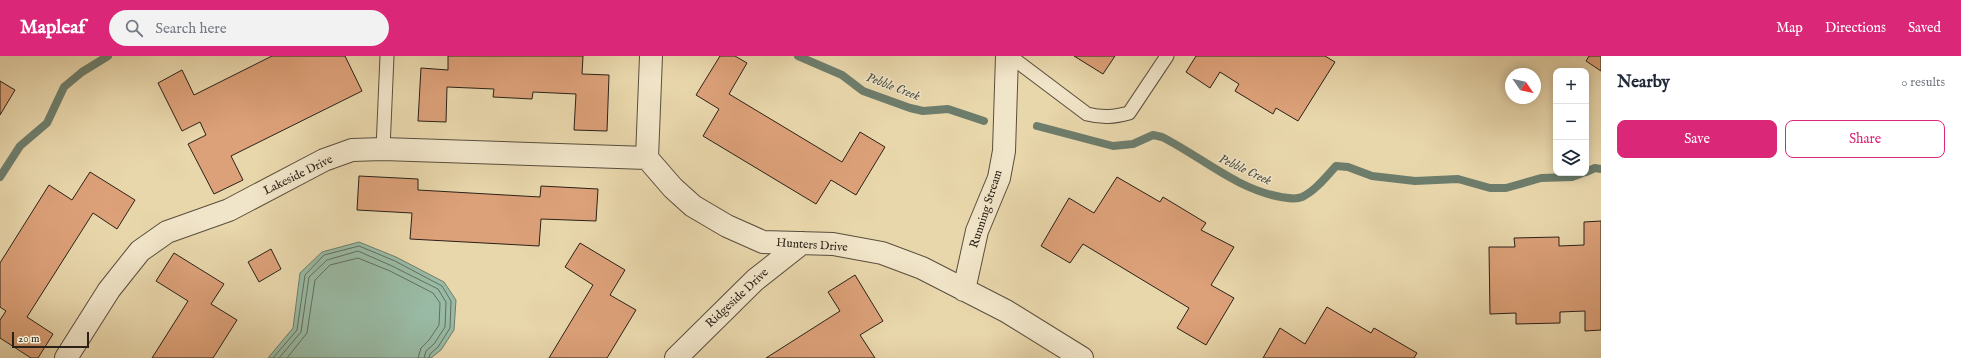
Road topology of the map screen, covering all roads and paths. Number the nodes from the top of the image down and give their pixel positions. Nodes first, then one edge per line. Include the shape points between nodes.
1 (387, 56) edge
2 (650, 56) edge
3 (1009, 56) edge
4 (1167, 56) edge
5 (383, 149) junction
6 (647, 158) junction
7 (802, 243) junction
8 (964, 290) junction
9 (66, 358) edge
10 (676, 358) edge
11 (1082, 358) edge

1 - 5 lane
2 - 6 street
3 - 4 lane via 1087,114 1101,117 1129,113
3 - 8 street, Running Stream via 1004,151 999,178 977,231
5 - 6 street, Lakeside Drive
5 - 9 street, Lakeside Drive via 352,150 324,160 229,210 167,232 140,251 109,290
6 - 7 street, Hunters Drive via 693,206 726,226 763,242
7 - 8 street, Hunters Drive via 833,244 882,253 922,268
7 - 10 street, Ridgeside Drive via 755,280
8 - 11 street, Hunters Drive via 1006,311

